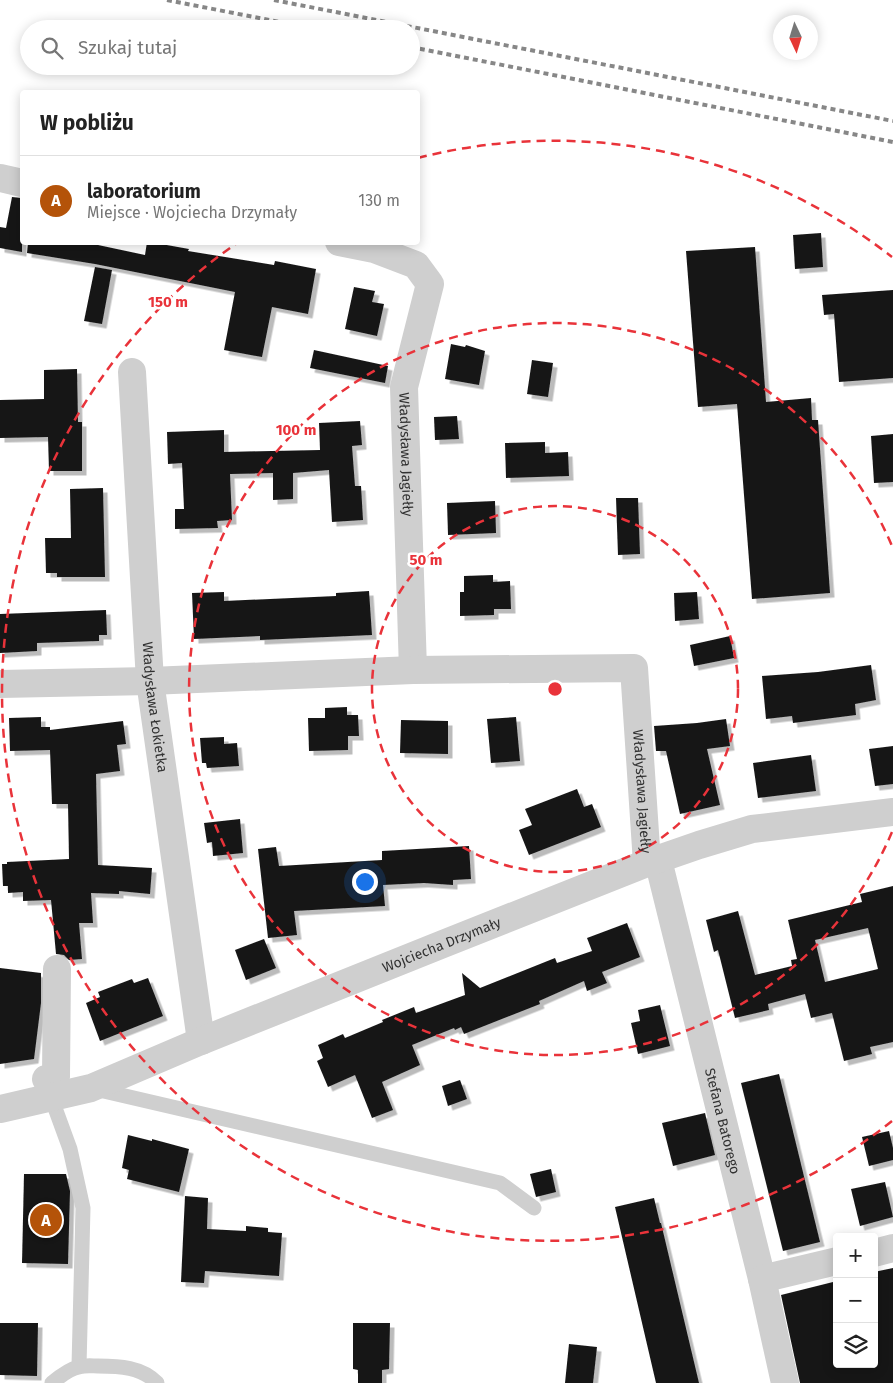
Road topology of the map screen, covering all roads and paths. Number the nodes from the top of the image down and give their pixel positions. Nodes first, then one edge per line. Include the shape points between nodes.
1 (0, 178) edge
2 (20, 182) edge
3 (354, 245) edge
4 (132, 372) dead end
5 (414, 670) junction
6 (150, 681) junction
7 (0, 684) edge
8 (893, 812) edge
9 (652, 861) junction
10 (57, 969) dead end
11 (201, 1041) junction
12 (48, 1088) junction
13 (92, 1088) junction
14 (0, 1109) edge
15 (534, 1208) dead end
16 (893, 1248) edge
17 (878, 1252) edge
18 (833, 1262) edge
19 (762, 1279) junction
20 (79, 1366) junction
21 (52, 1383) edge
22 (157, 1383) edge
23 (785, 1383) edge

1 - 2 street
3 - 5 street, Władysława Jagiełły via 416,265 430,284 404,387
4 - 6 street, Władysława Łokietka
5 - 6 street, Władysława Jagiełły
5 - 9 street, Władysława Jagiełły via 634,668
6 - 7 street, Władysława Jagiełły
6 - 11 street, Władysława Łokietka
8 - 9 street, Wojciecha Drzymały via 752,829
9 - 11 street, Wojciecha Drzymały
9 - 19 street, Stefana Batorego
10 - 12 street via 56,1077
11 - 13 street, Wojciecha Drzymały
12 - 13 street, Wojciecha Drzymały
12 - 14 street, Wojciecha Drzymały
12 - 20 lane via 70,1150 83,1208
13 - 15 lane via 500,1183
16 - 17 street
18 - 19 street
19 - 23 street, Stefana Batorego
20 - 21 lane
20 - 22 lane via 123,1366 151,1377

